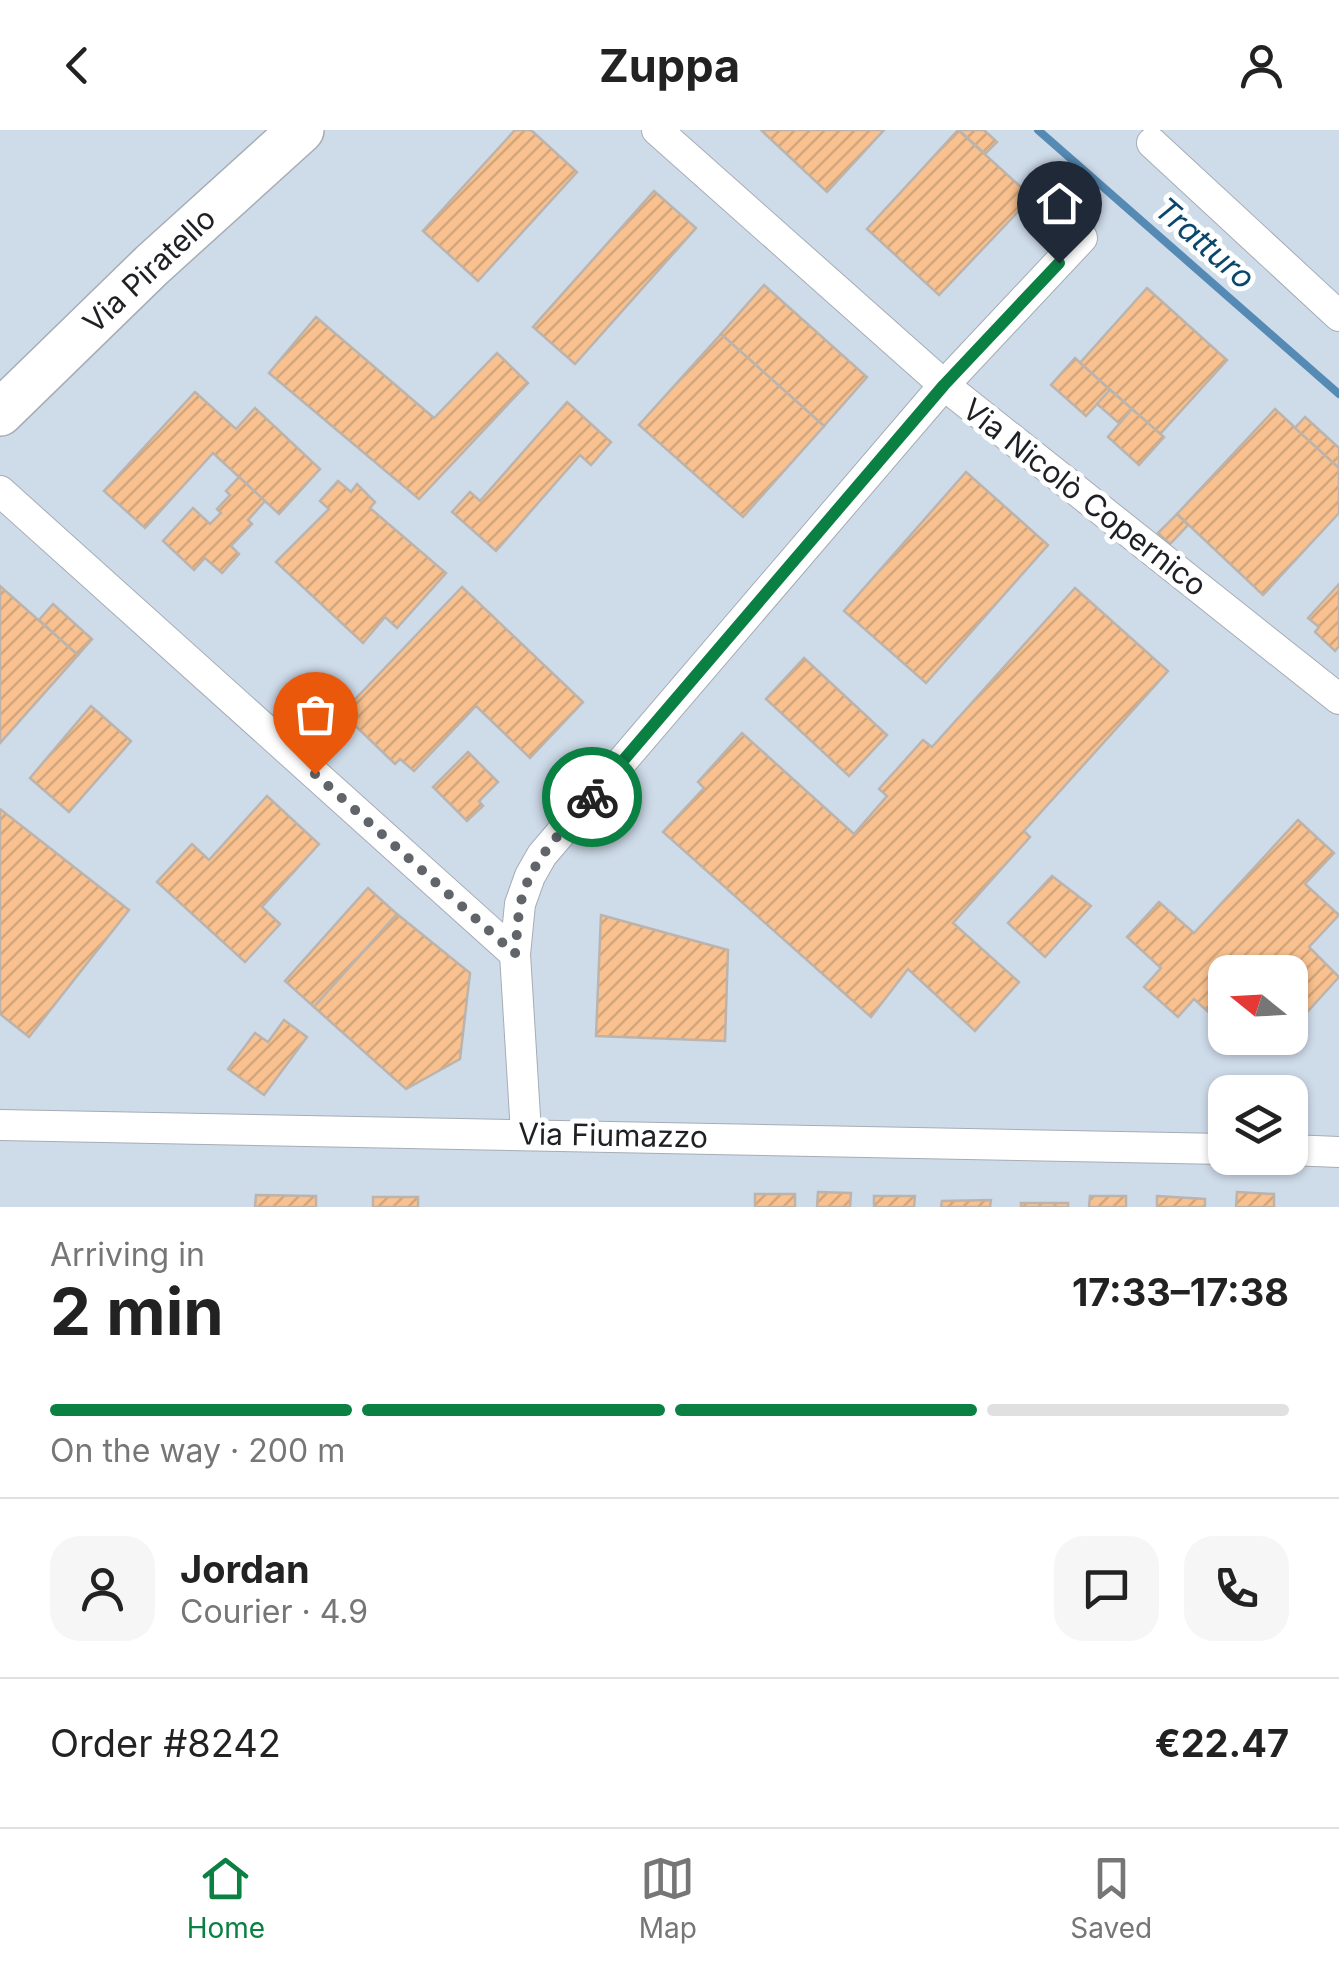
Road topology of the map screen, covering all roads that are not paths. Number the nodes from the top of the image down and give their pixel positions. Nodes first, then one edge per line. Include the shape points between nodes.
1 (301, 130) edge
2 (656, 130) edge
3 (1152, 143) dead end
4 (1082, 238) dead end
5 (1339, 316) edge
6 (944, 385) junction
7 (0, 413) edge
8 (0, 491) edge
9 (1339, 699) edge
10 (515, 954) junction
11 (0, 1125) edge
12 (526, 1133) junction
13 (1208, 1149) edge
14 (1308, 1151) edge
15 (1339, 1152) edge

1 - 7 main road, Via Piratello
2 - 6 street, Via Nicolò Copernico
3 - 5 street
4 - 6 street
6 - 9 street, Via Nicolò Copernico
6 - 10 street via 542,855 520,904
8 - 10 street
10 - 12 street
11 - 12 street, Via Fiumazzo
12 - 13 street, Via Fiumazzo
14 - 15 street

